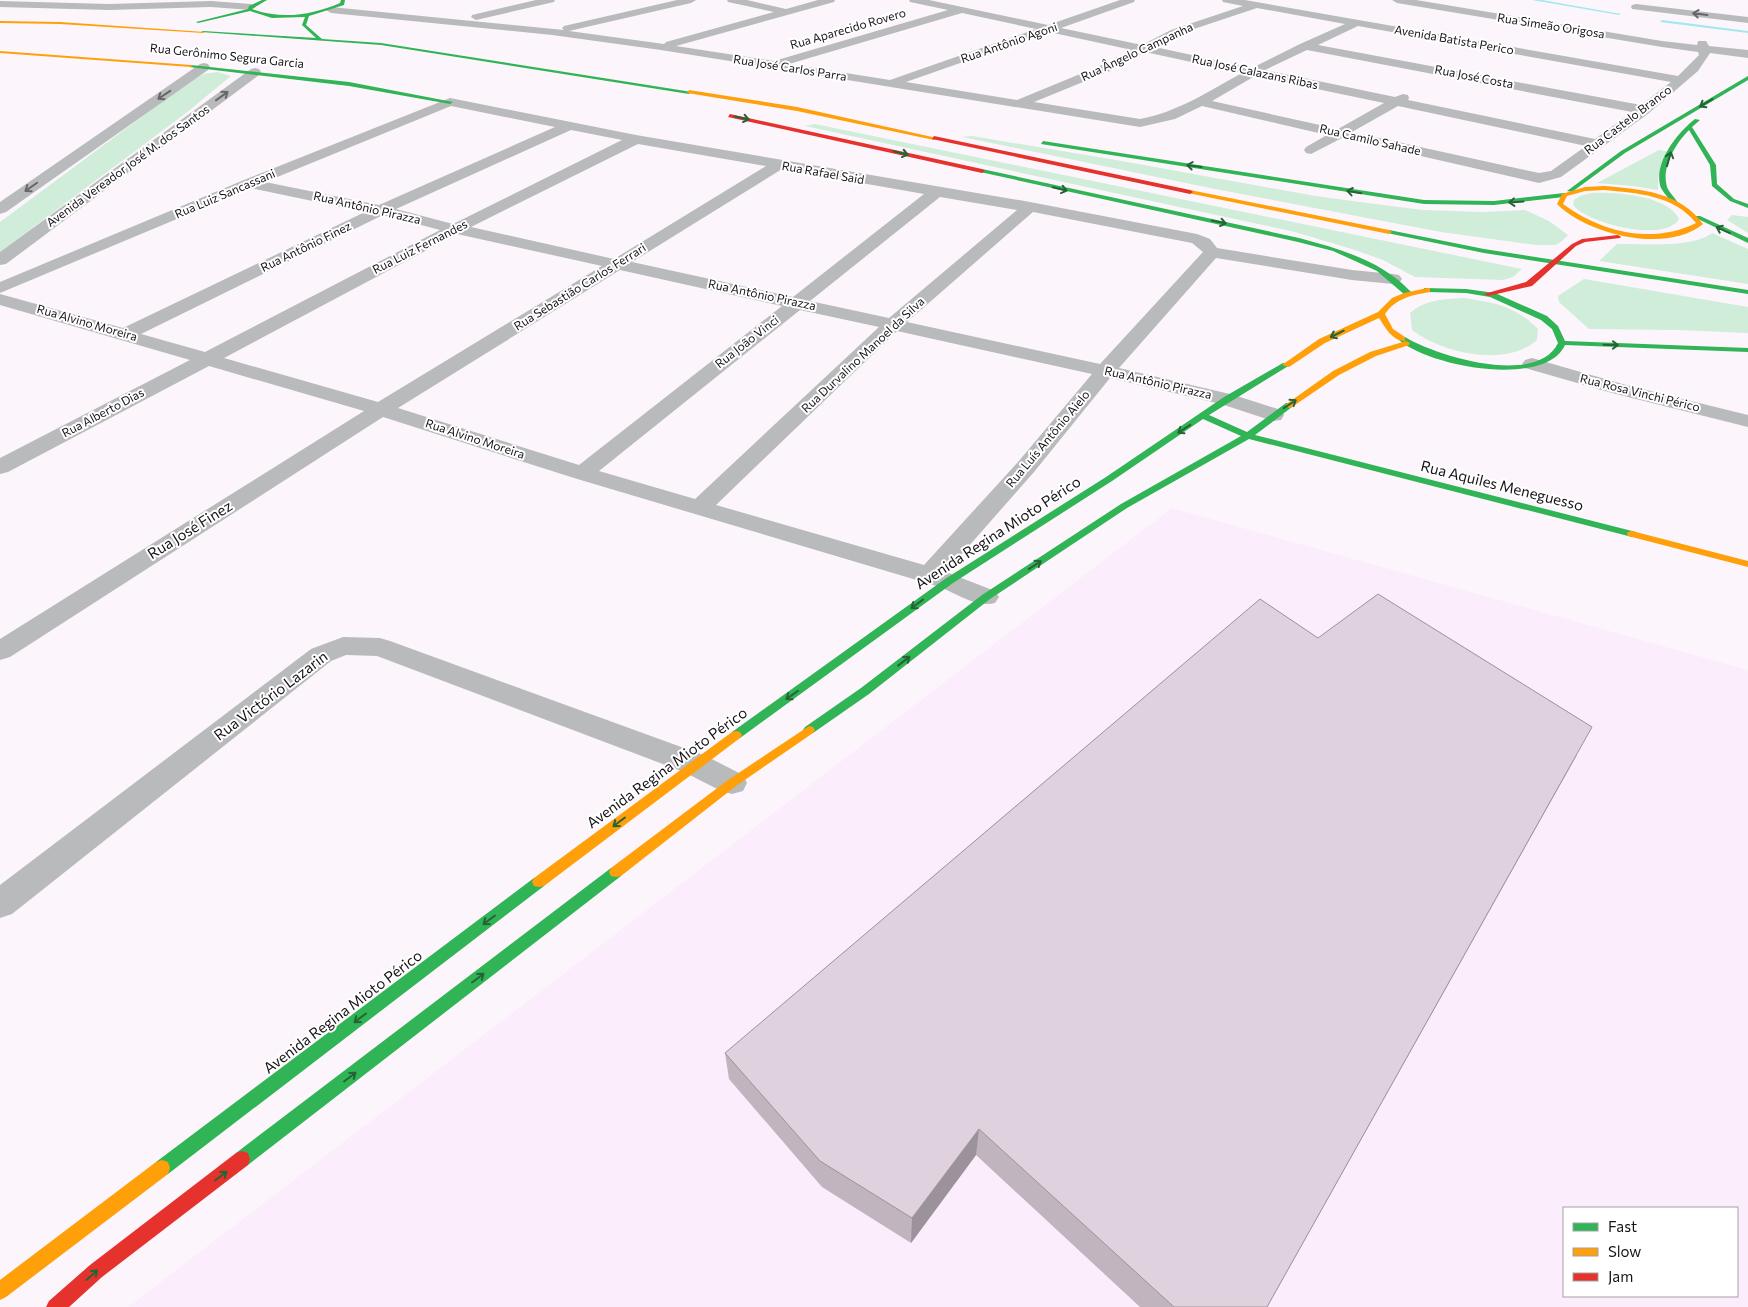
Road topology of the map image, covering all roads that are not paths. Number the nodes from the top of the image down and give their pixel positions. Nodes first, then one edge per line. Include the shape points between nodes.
1 (217, 0) edge
2 (550, 0) edge
3 (691, 0) edge
4 (732, 0) edge
5 (830, 0) edge
6 (914, 0) edge
7 (1130, 0) edge
8 (1228, 0) edge
9 (1398, 0) edge
10 (344, 1) edge
11 (983, 3) dead end
12 (0, 4) edge
13 (1636, 4) edge
14 (255, 5) edge
15 (1258, 5) junction
16 (395, 6) dead end
17 (379, 7) junction
18 (331, 10) junction
19 (959, 10) junction
20 (355, 12) junction
21 (787, 12) junction
22 (308, 14) junction
23 (426, 18) junction
24 (1748, 20) edge
25 (455, 21) junction
26 (0, 22) edge
27 (1359, 22) junction
28 (1532, 23) junction
29 (149, 28) junction
30 (1051, 29) junction
31 (552, 32) junction
32 (1620, 32) junction
33 (1659, 32) dead end
34 (322, 41) junction
35 (1304, 46) junction
36 (1487, 46) junction
37 (1703, 46) junction
38 (661, 47) junction
39 (1748, 47) edge
40 (1145, 49) junction
41 (0, 52) edge
42 (1748, 54) edge
43 (473, 57) junction
44 (770, 66) junction
45 (204, 67) junction
46 (255, 72) junction
47 (1253, 72) junction
48 (1449, 72) junction
49 (1748, 78) edge
50 (1434, 80) dead end
51 (1680, 80) junction
52 (888, 84) junction
53 (677, 89) junction
54 (1748, 90) edge
55 (1411, 93) dead end
56 (646, 97) dead end
57 (1396, 101) junction
58 (450, 102) junction
59 (1201, 102) junction
60 (1018, 104) junction
61 (1644, 110) junction
62 (720, 113) dead end
63 (569, 126) junction
64 (1689, 126) junction
65 (939, 127) dead end
66 (1342, 133) junction
67 (636, 139) junction
68 (1031, 141) dead end
69 (1597, 144) junction
70 (1311, 150) dead end
71 (779, 165) junction
72 (1539, 178) joint
73 (250, 183) junction
74 (936, 192) junction
75 (1564, 195) junction
76 (1675, 203) junction
77 (1030, 206) junction
78 (1748, 206) edge
79 (0, 208) edge
80 (381, 210) junction
81 (1698, 217) junction
82 (1579, 220) junction
83 (455, 229) junction
84 (1639, 236) junction
85 (1748, 241) edge
86 (1579, 242) junction
87 (1205, 246) junction
88 (0, 260) edge
89 (617, 264) junction
90 (1394, 279) junction
91 (1532, 282) junction
92 (0, 288) edge
93 (1748, 292) edge
94 (1408, 293) junction
95 (1488, 294) junction
96 (0, 298) edge
97 (796, 302) junction
98 (1381, 314) junction
99 (1538, 314) junction
100 (894, 324) junction
101 (126, 334) junction
102 (1562, 343) junction
103 (1406, 344) junction
104 (1748, 350) edge
105 (206, 359) junction
106 (1532, 364) junction
107 (1105, 371) junction
108 (1227, 399) junction
109 (381, 409) junction
110 (1273, 415) junction
111 (1203, 416) junction
112 (1748, 421) edge
113 (1248, 436) junction
114 (0, 467) edge
115 (582, 473) junction
116 (700, 507) junction
117 (1748, 564) edge
118 (939, 578) junction
119 (986, 597) junction
120 (0, 651) edge
121 (695, 764) junction
122 (732, 783) junction
123 (0, 904) edge
124 (0, 1291) edge
125 (55, 1307) edge

1 - 14 street
2 - 25 street
3 - 31 street
4 - 21 street
5 - 21 street
6 - 19 street, Rua José Calazans Ribas
7 - 30 street, Rua Antônio Agoni
8 - 15 street, Avenida Batista Perico
9 - 28 street, Rua Simeão Origosa
10 - 17 street, Rua José Carlos Parra
10 - 18 main road
11 - 19 street, Rua Aparecido Rovero
12 - 14 street via 109,7
24 -> 13 street
13 - 32 street via 1641,26
14 - 22 main road via 264,15
14 - 29 main road via 200,22
15 - 27 street, Avenida Batista Perico
15 - 40 street, Rua Ângelo Campanha via 1175,32
16 - 17 street
17 - 20 street
17 - 23 street, Rua José Carlos Parra
18 - 20 street, Rua José Carlos Parra
18 - 22 main road
19 - 30 street, Rua José Calazans Ribas
19 - 44 street, Rua Aparecido Rovero
20 - 23 street, Rua José Carlos Parra
21 - 38 street
22 - 34 main road via 304,26
23 - 25 street, Rua José Carlos Parra
25 - 31 street, Rua José Carlos Parra
26 - 29 main road
27 - 35 street
27 - 36 street, Avenida Batista Perico
28 - 32 street, Rua Simeão Origosa
28 - 36 street
29 - 34 main road
30 - 40 street, Rua José Calazans Ribas
30 - 52 street, Rua Antônio Agoni
31 - 38 street, Rua José Carlos Parra
32 - 37 street, Rua Simeão Origosa
33 - 37 street
34 - 43 main road via 381,44
35 - 47 street
35 - 48 street, Rua José Costa
36 - 48 street
36 - 51 street, Avenida Batista Perico
37 - 39 street
37 - 42 street
37 - 51 street, Rua Castelo Branco via 1706,55
38 - 44 street, Rua José Carlos Parra
40 - 47 street, Rua José Calazans Ribas
40 - 60 street, Rua Ângelo Campanha
41 - 45 main road, Rua Gerônimo Segura Garcia
43 - 53 main road
43 - 56 main road
44 - 52 street, Rua José Carlos Parra
45 - 46 main road, Rua Gerônimo Segura Garcia
45 -> 79 street
46 - 58 main road, Rua Gerônimo Segura Garcia via 365,86
88 -> 46 street, Avenida Vereador José M. dos Santos
47 - 57 street, Rua José Calazans Ribas
47 - 59 street
48 - 50 street
48 - 61 street, Rua José Costa
49 -> 75 main road via 1623,152
51 - 61 street, Rua Castelo Branco
52 - 60 street, Rua José Carlos Parra
53 - 65 main road via 778,101
53 - 93 main road via 797,109 1243,204 1484,251
54 - 64 main road
55 - 57 street
57 - 66 street
57 - 69 street, Rua José Calazans Ribas
58 - 63 street, Rua Rafael Said
58 - 73 street, Rua Luiz Sancassani
59 - 60 street, Rua José Carlos Parra via 1153,121 1130,122
59 - 66 street, Rua Camilo Sahade
61 - 69 street, Rua Castelo Branco
62 -> 90 main road via 1299,240 1363,260
63 - 67 street, Rua Rafael Said
63 - 80 street, Rua Antônio Finez
76 -> 64 main road via 1663,185 1665,173 1674,142
64 - 78 main road via 1713,165 1714,185 1732,200
66 - 70 street
66 - 72 street, Rua Camilo Sahade
67 - 71 street, Rua Rafael Said
67 - 83 street, Rua Luiz Fernandes
75 -> 68 main road via 1502,203 1424,202
69 - 72 street, Rua Castelo Branco via 1556,174
71 - 74 street, Rua Rafael Said
71 - 89 street, Rua Sebastião Carlos Ferrari
73 - 80 street, Rua Antônio Pirazza
73 - 92 street, Rua Luiz Sancassani
74 - 77 street, Rua Rafael Said
74 - 97 street, Rua João Vinci
75 - 76 main road via 1604,188 1649,194
75 - 82 main road via 1560,204 1564,211
76 - 81 main road
77 - 87 street, Rua Rafael Said
77 - 100 street, Rua Durvalino Manoel da Silva
80 - 83 street, Rua Antônio Pirazza
80 - 101 street, Rua Antônio Finez
81 - 84 main road via 1700,224 1695,231 1682,235
85 -> 81 main road
82 - 84 main road via 1603,229
82 - 86 main road
83 - 89 street, Rua Antônio Pirazza
83 - 105 street, Rua Luiz Fernandes
84 - 86 main road
86 - 91 main road
87 - 90 street, Rua Rafael Said via 1352,275
87 - 107 street, Rua Luís Antônio Aielo
89 - 97 street, Rua Antônio Pirazza
89 - 109 street, Rua Sebastião Carlos Ferrari
90 - 94 main road
91 - 95 main road
91 - 99 main road
94 - 95 main road via 1448,290
94 - 98 main road via 1394,298 1385,305
95 - 99 main road
96 - 101 street, Rua Alvino Moreira
97 - 100 street, Rua Antônio Pirazza
97 - 115 street, Rua João Vinci
98 - 103 main road via 1387,329
98 -> 108 main road, Avenida Regina Mioto Périco via 1322,341
99 - 102 main road via 1556,329
100 - 107 street, Rua Antônio Pirazza
100 - 116 street, Rua Durvalino Manoel da Silva
101 - 105 street, Rua Alvino Moreira
102 -> 104 main road
102 - 106 main road via 1554,356
103 - 106 main road via 1475,365
110 -> 103 main road via 1336,373 1373,354
105 - 109 street, Rua Alvino Moreira
105 - 114 street, Rua Alberto Dias
106 - 112 street, Rua Rosa Vinchi Périco
107 - 108 street, Rua Antônio Pirazza
107 - 118 street, Rua Luís Antônio Aielo
108 - 110 street, Rua Antônio Pirazza
108 - 111 main road, Avenida Regina Mioto Périco
109 - 115 street, Rua Alvino Moreira
109 - 120 street, Rua José Finez
110 - 113 main road
111 - 113 main road, Rua Aquiles Meneguesso
111 -> 118 main road, Avenida Regina Mioto Périco via 1113,481
113 - 117 main road, Rua Aquiles Meneguesso
119 -> 113 main road via 1140,492
115 - 116 street, Rua Alvino Moreira
116 - 118 street, Rua Alvino Moreira
118 - 119 street, Rua Alvino Moreira
118 -> 121 main road, Avenida Regina Mioto Périco
122 -> 119 main road via 865,691
121 - 122 street, Rua Victório Lazarin
121 - 123 street, Rua Victório Lazarin via 380,646 343,646 321,655
121 -> 124 main road, Avenida Regina Mioto Périco
125 -> 122 main road via 96,1271

